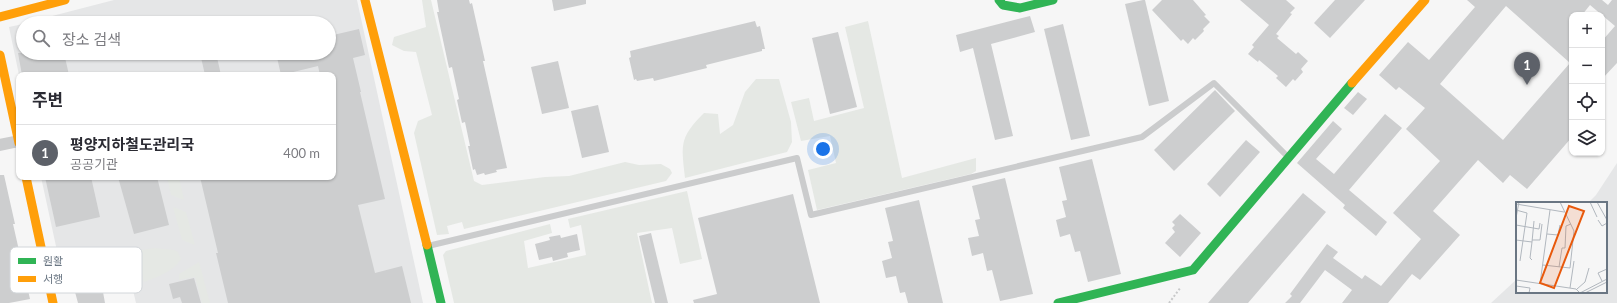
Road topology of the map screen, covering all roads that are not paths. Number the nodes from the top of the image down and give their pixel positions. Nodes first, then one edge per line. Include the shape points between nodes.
1 (65, 0) edge
2 (365, 0) edge
3 (999, 0) edge
4 (1052, 0) edge
5 (1425, 0) edge
6 (0, 17) edge
7 (0, 55) edge
8 (16, 128) edge
9 (16, 142) edge
10 (0, 145) edge
11 (1288, 158) junction
12 (27, 180) edge
13 (427, 246) junction
14 (42, 247) edge
15 (52, 293) edge
16 (54, 303) edge
17 (441, 303) edge
18 (1058, 303) edge

1 - 6 street
2 - 13 street
3 - 4 street via 1004,5 1020,8
5 - 11 street
7 - 8 street
9 - 10 street
11 - 13 lane via 1214,83 1142,137 811,215 797,158
11 - 18 street via 1193,270
12 - 14 street
13 - 17 street
15 - 16 street

